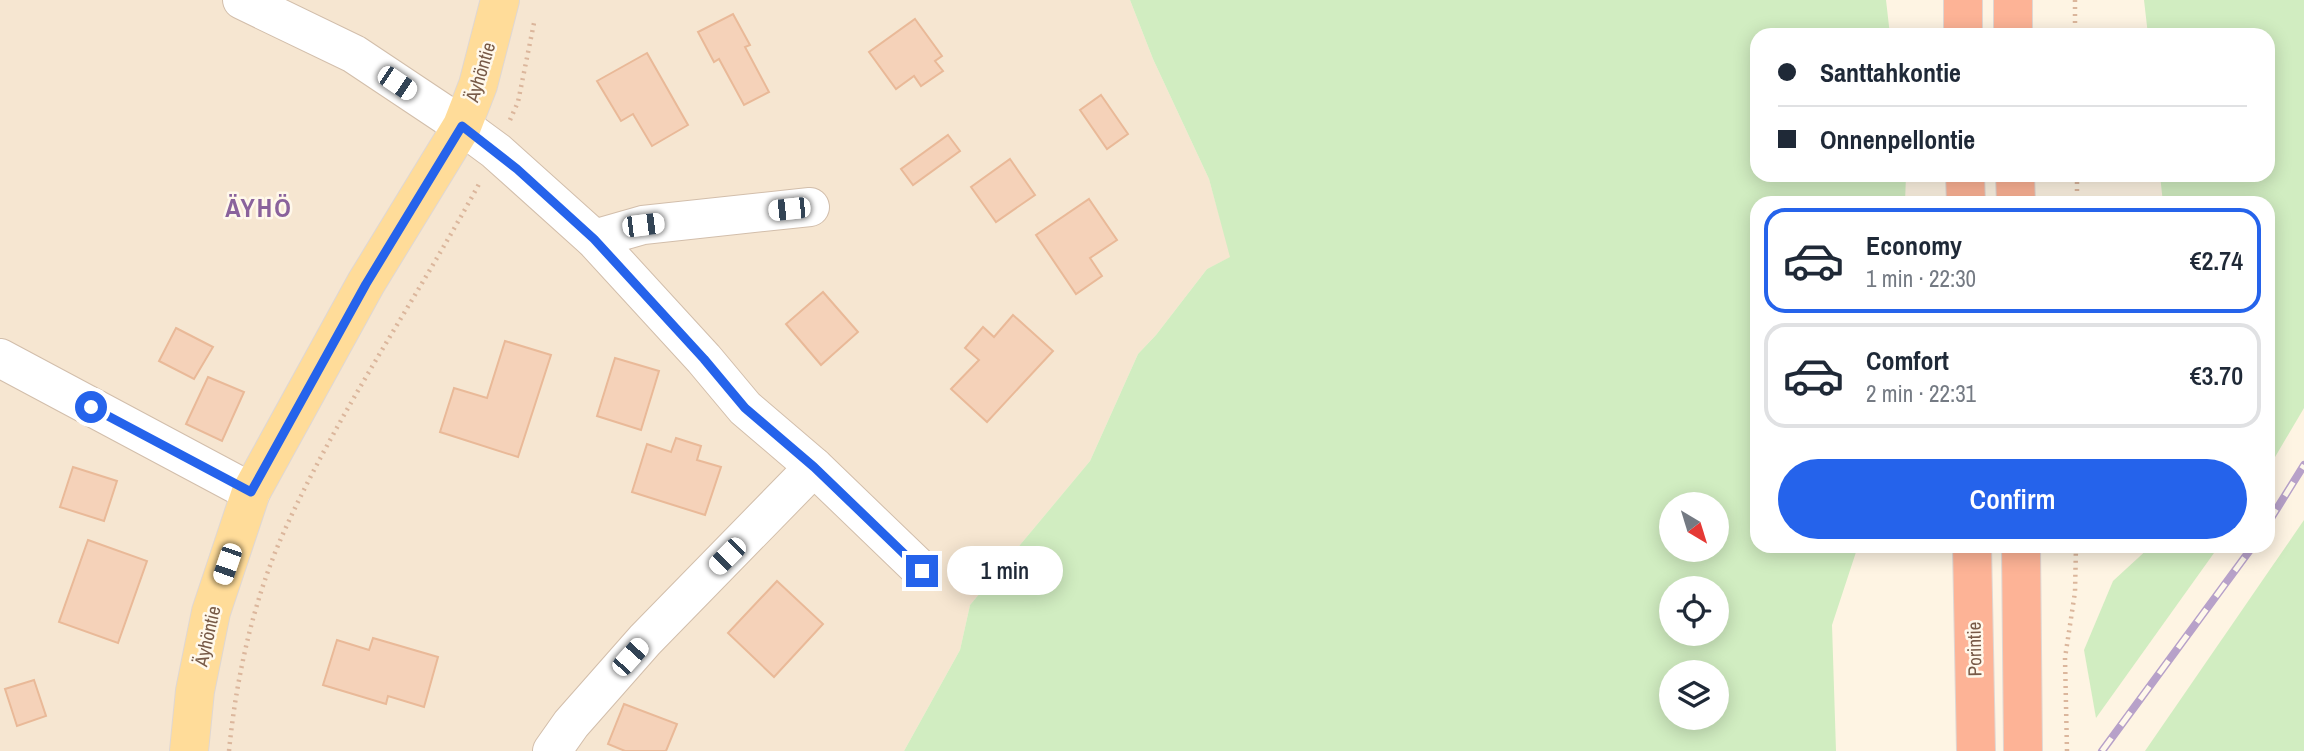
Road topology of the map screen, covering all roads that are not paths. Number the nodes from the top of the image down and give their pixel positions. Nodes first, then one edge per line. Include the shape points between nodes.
1 (242, 0) edge
2 (1963, 0) edge
3 (2013, 0) edge
4 (517, 6) edge
5 (1963, 28) edge
6 (2013, 28) edge
7 (462, 126) junction
8 (810, 207) dead end
9 (594, 239) junction
10 (0, 358) edge
11 (814, 467) junction
12 (251, 492) junction
13 (1972, 553) edge
14 (2021, 553) edge
15 (922, 571) dead end
16 (189, 751) edge
17 (552, 751) edge
18 (1976, 751) edge
19 (2023, 751) edge

1 - 7 street via 354,54
2 - 5 highway
3 - 6 highway
4 - 7 main road, Äyhöntie via 485,60
7 - 9 street
7 - 12 main road, Äyhöntie via 366,284
8 - 9 street via 643,225
9 - 11 street via 745,408
10 - 12 street
11 - 15 street
11 - 17 street via 645,640
12 - 16 main road, Äyhöntie via 211,612
13 - 18 highway, Porintie
14 - 19 highway

